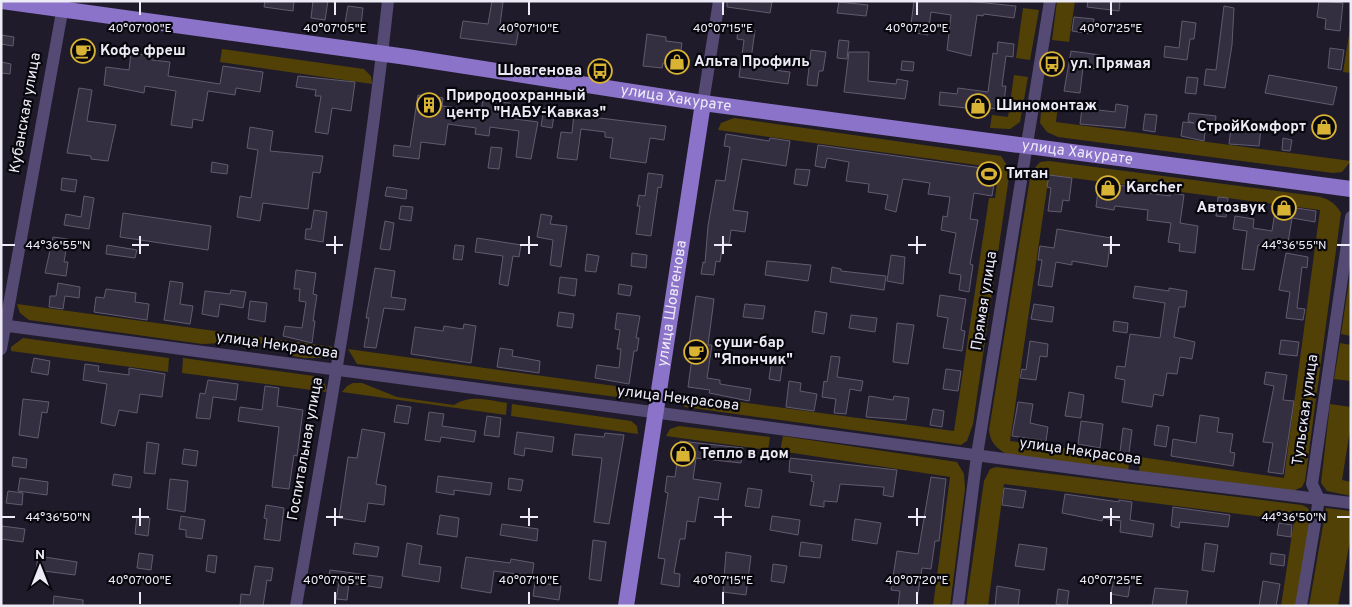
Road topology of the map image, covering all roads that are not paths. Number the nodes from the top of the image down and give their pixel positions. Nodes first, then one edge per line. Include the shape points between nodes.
1 (2, 1) edge
2 (388, 1) edge
3 (718, 1) edge
4 (1050, 1) edge
5 (63, 5) edge
6 (382, 54) junction
7 (703, 103) junction
8 (1026, 146) junction
9 (1351, 189) edge
10 (1351, 218) edge
11 (3, 326) edge
12 (1, 349) edge
13 (336, 370) junction
14 (656, 412) junction
15 (978, 455) junction
16 (1319, 498) junction
17 (1351, 503) edge
18 (296, 606) edge
19 (626, 606) edge
20 (958, 606) edge
21 (1301, 606) edge

1 - 5 main road, улица Хакурате
2 - 6 street, Госпитальная улица
3 - 7 street, улица Шовгенова
4 - 8 street, Прямая улица
5 - 6 main road, улица Хакурате
5 - 11 street, Кубанская улица
6 - 7 main road, улица Хакурате
6 - 13 street, Госпитальная улица
7 - 8 main road, улица Хакурате
7 - 14 main road, улица Шовгенова
8 - 9 main road, улица Хакурате
8 - 15 street, Прямая улица
10 - 16 street, Тульская улица via 1312,484
11 - 12 street, Кубанская улица
11 - 13 street, улица Некрасова
13 - 14 street, улица Некрасова
13 - 18 street, Госпитальная улица
14 - 15 street, улица Некрасова
14 - 19 main road, улица Шовгенова
15 - 16 street, улица Некрасова
15 - 20 street, Прямая улица
16 - 17 street, улица Некрасова
16 - 21 street, Тульская улица

